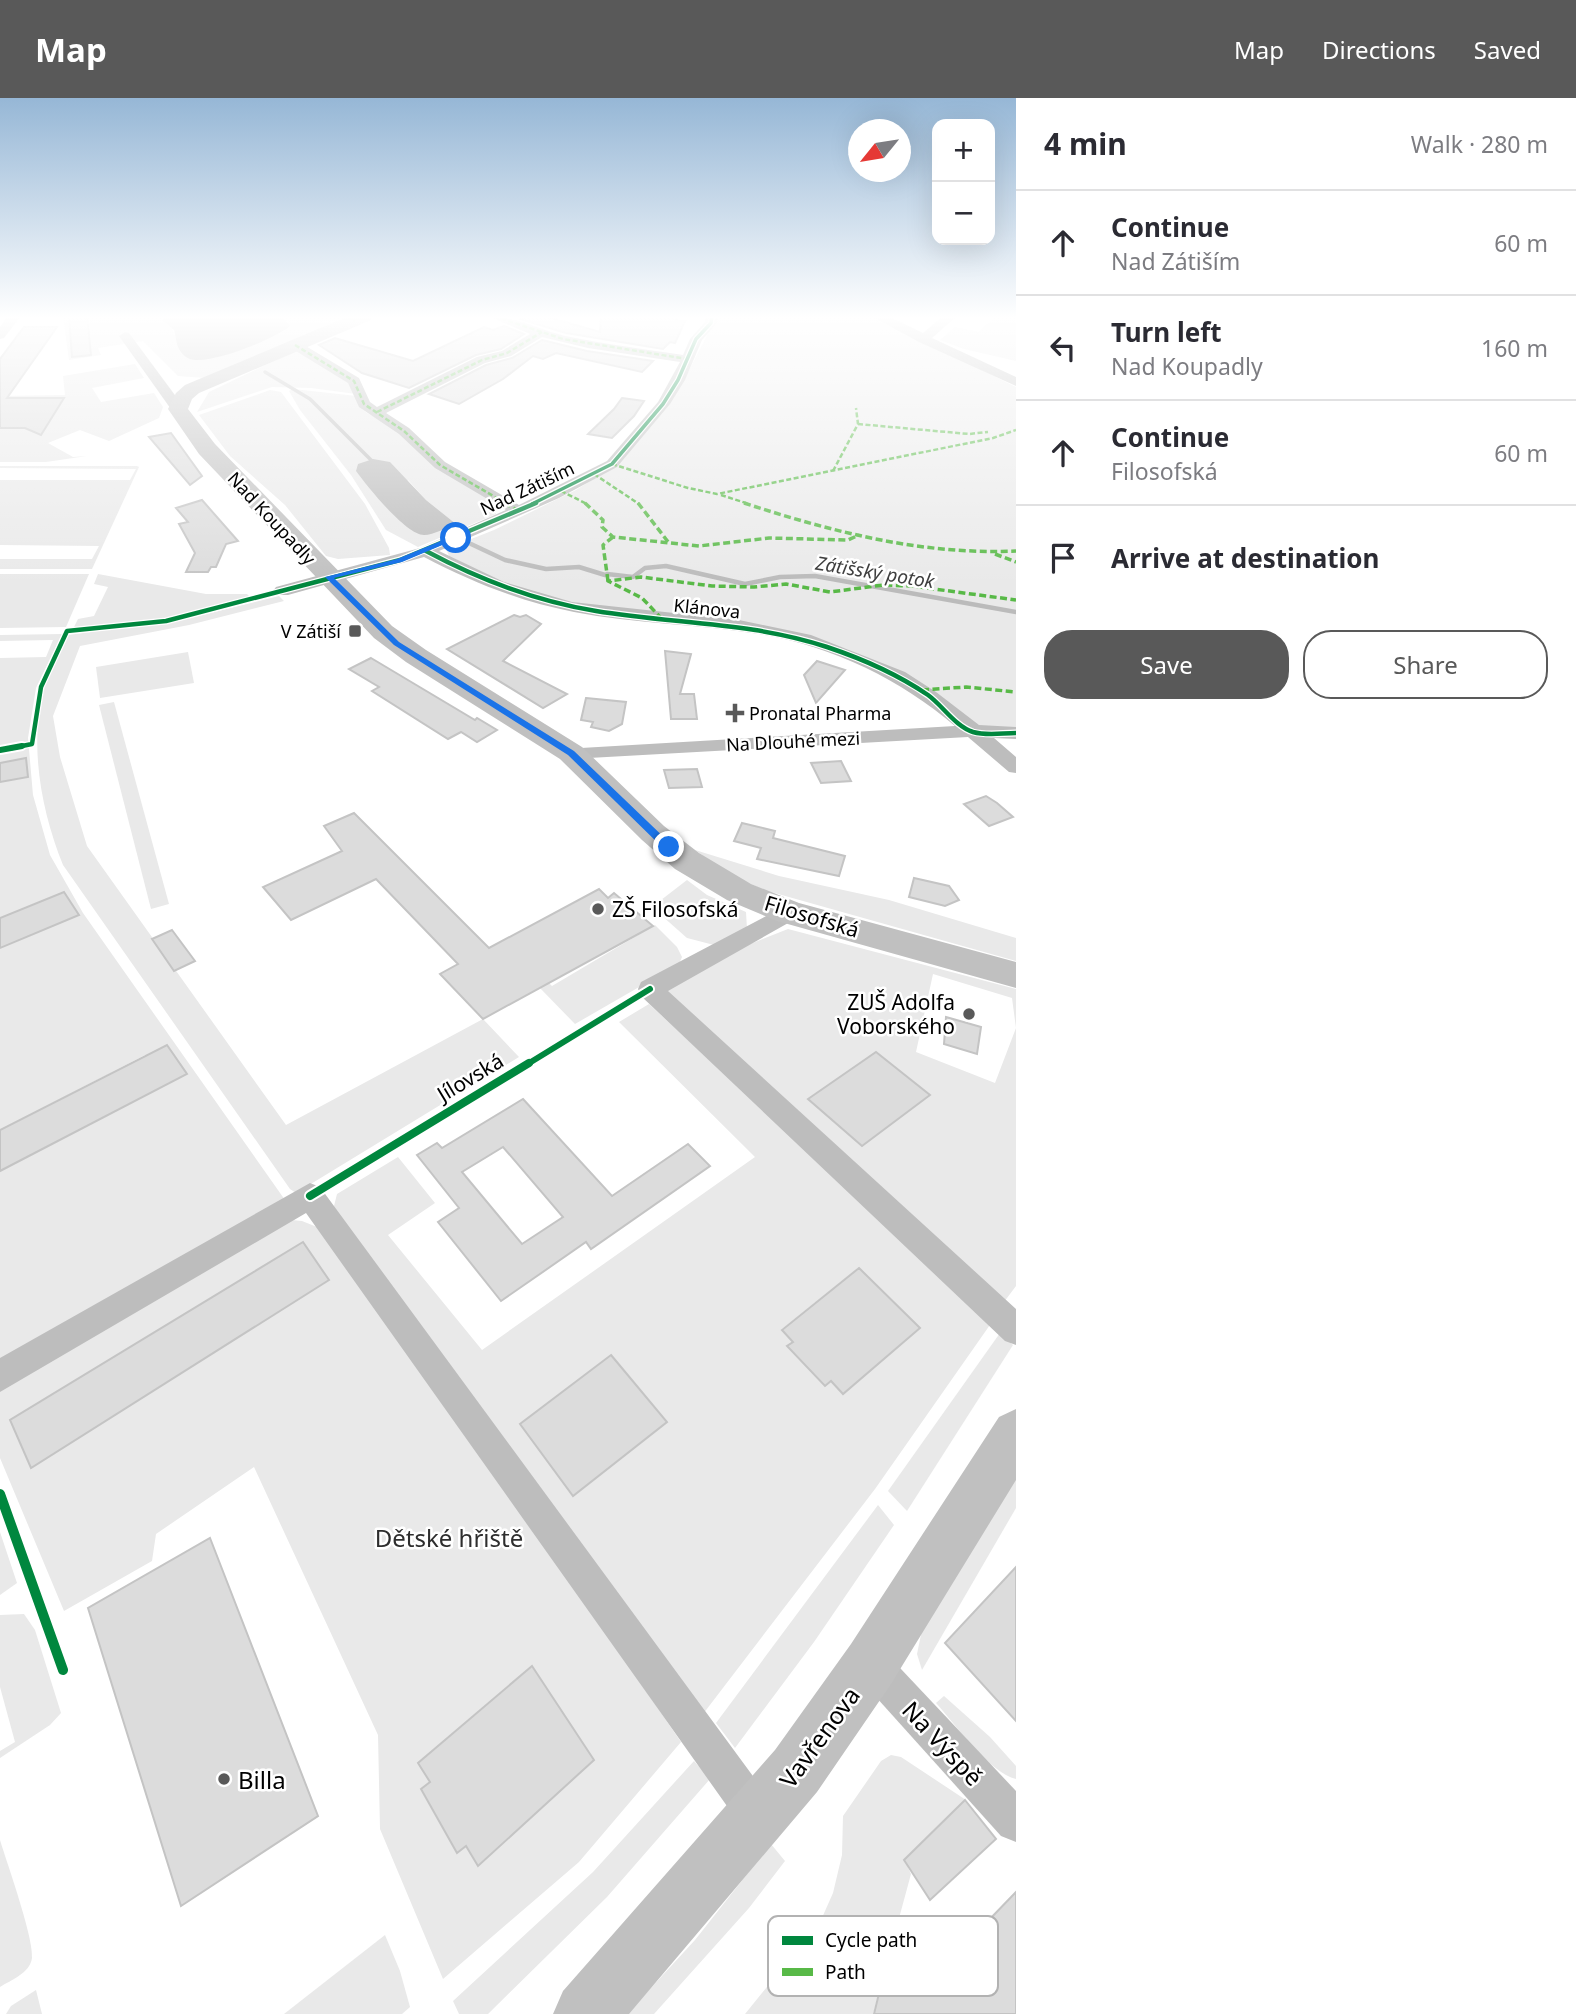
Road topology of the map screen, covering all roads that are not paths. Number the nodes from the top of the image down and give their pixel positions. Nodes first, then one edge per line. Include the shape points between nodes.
1 (175, 405) edge
2 (179, 405) edge
3 (366, 405) edge
4 (390, 405) edge
5 (662, 405) edge
6 (178, 409) junction
7 (377, 412) junction
8 (519, 511) junction
9 (426, 551) junction
10 (329, 577) junction
11 (282, 591) dead end
12 (970, 731) junction
13 (1016, 733) edge
14 (571, 753) junction
15 (1016, 767) edge
16 (789, 912) junction
17 (1016, 975) edge
18 (1016, 1330) edge
19 (0, 1376) edge
20 (1016, 1434) edge
21 (872, 1664) junction
22 (758, 1816) junction
23 (1016, 1821) edge
24 (586, 2014) edge

1 - 6 street, Nad Koupadly
2 - 6 street
3 - 7 street
4 - 7 street
5 - 8 street, Nad Zátiším via 612,464
6 - 10 street, Nad Koupadly via 207,449
7 - 8 street via 440,465
8 - 9 street, Nad Zátiším
9 - 10 street, Nad Zátiším
9 - 12 street, Klánova via 494,586 532,598 623,615 760,630 827,647 899,677
10 - 11 street, Nad Zátiším
10 - 14 street, Nad Koupadly via 396,644
12 - 13 street, Na Dlouhé mezi
12 - 14 street, Na Dlouhé mezi
12 - 15 street, Klánova
14 - 16 street, Filosofská via 687,862 739,892
16 - 17 street, Filosofská
16 - 18 street via 650,989
19 - 22 street via 310,1196
20 - 21 street, Vavřenova
21 - 22 street, Vavřenova
21 - 23 street, Na Výspě
22 - 24 street, Vavřenova

